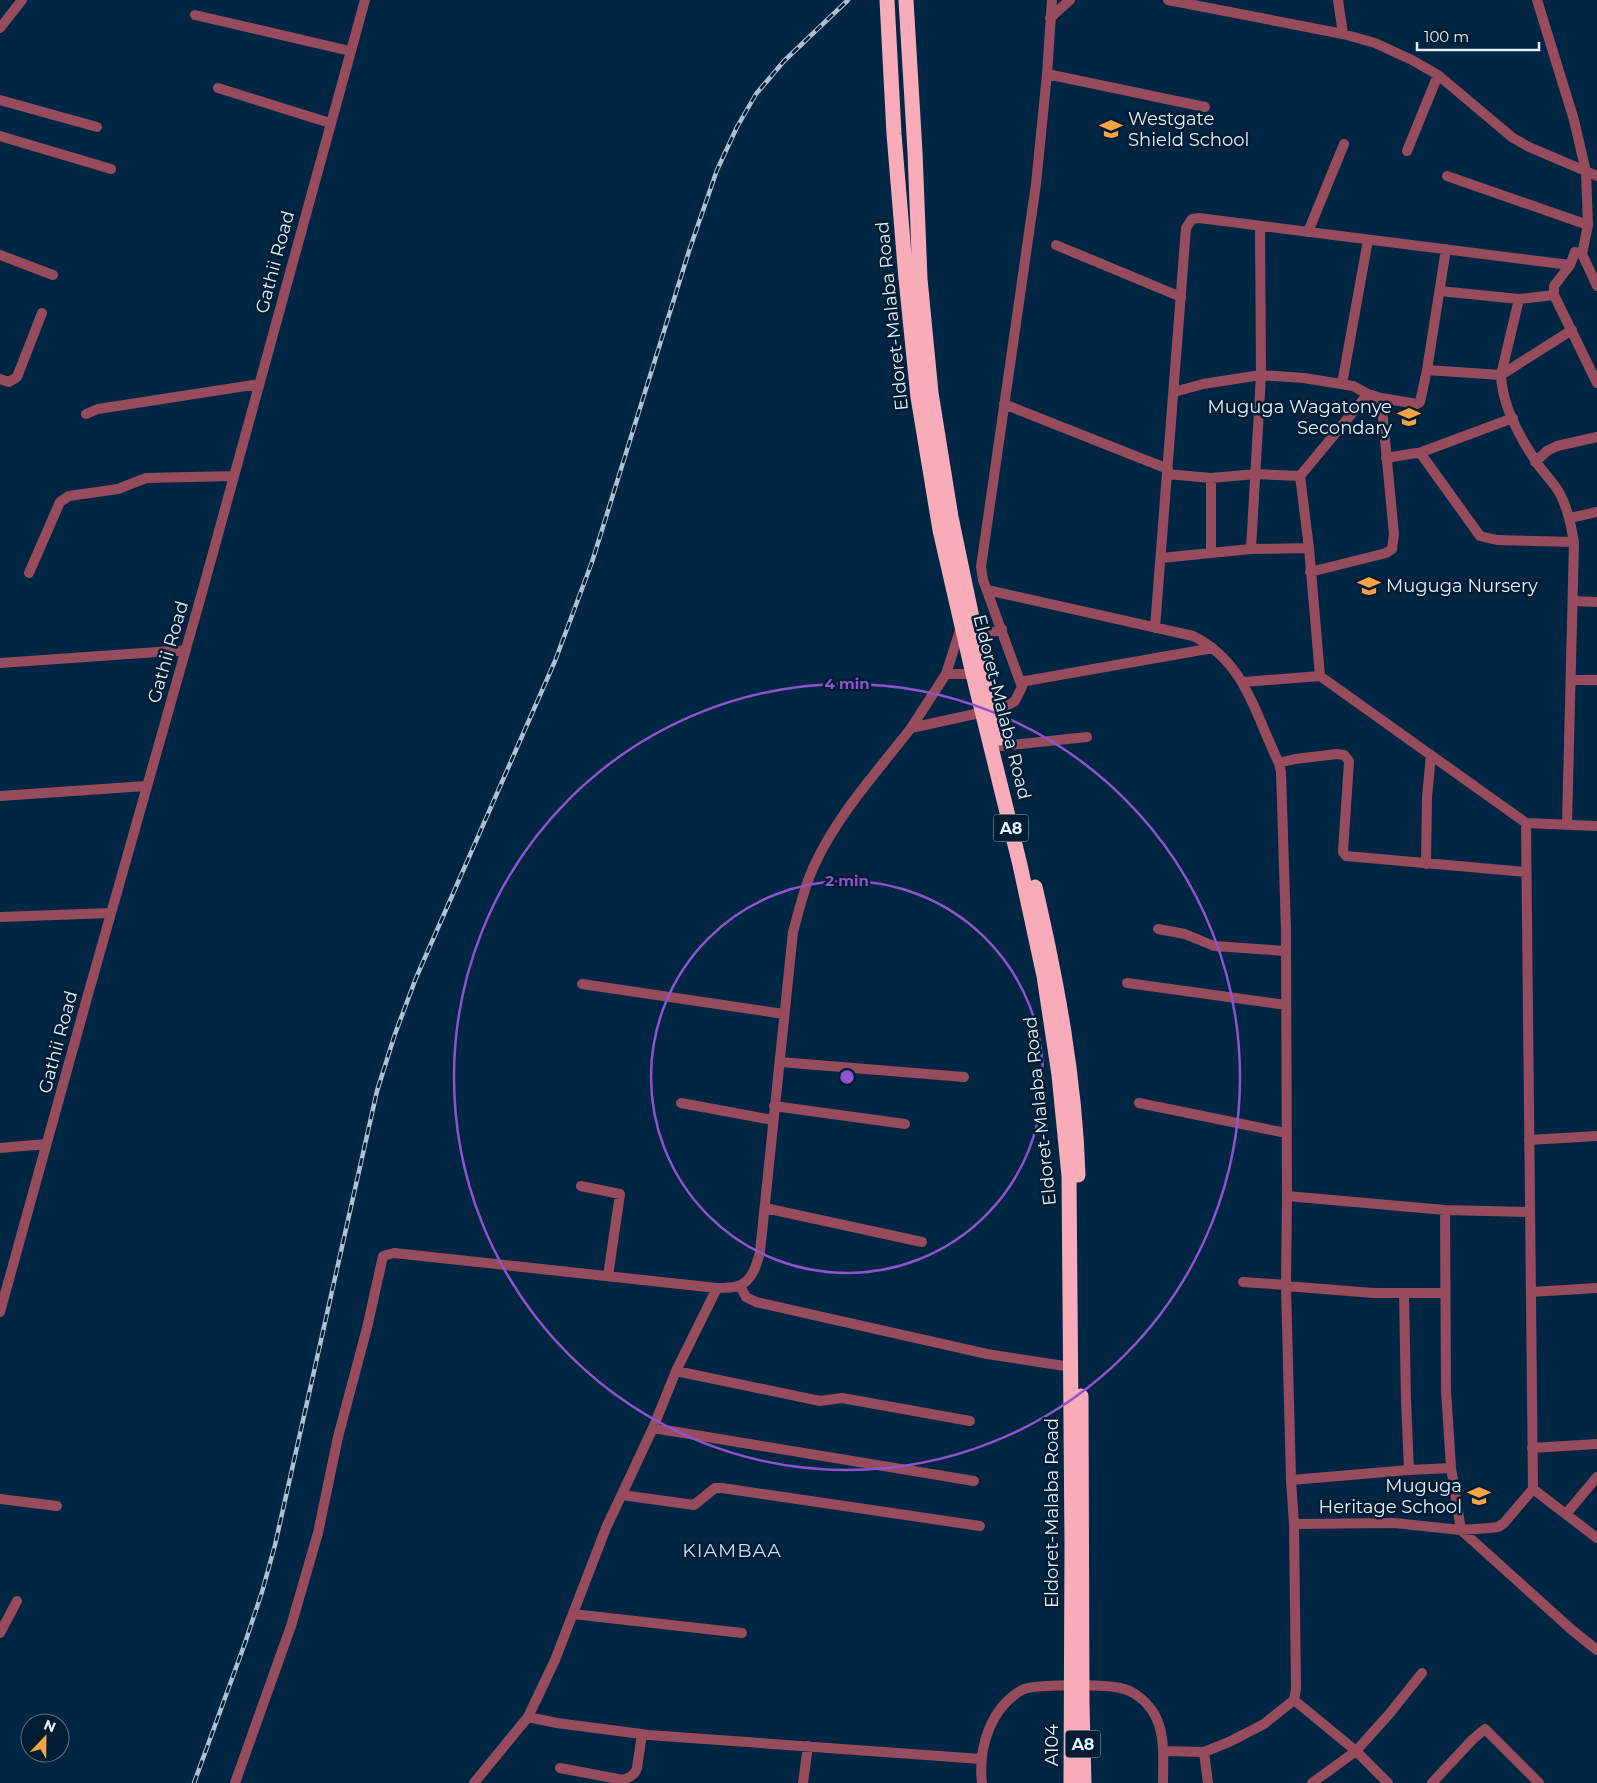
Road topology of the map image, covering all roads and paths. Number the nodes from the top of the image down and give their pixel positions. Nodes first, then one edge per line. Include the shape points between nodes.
1 (8, 0) edge
2 (22, 0) edge
3 (365, 0) edge
4 (887, 0) edge
5 (906, 0) edge
6 (1052, 0) edge
7 (1070, 0) edge
8 (1168, 0) edge
9 (1338, 0) edge
10 (1537, 0) edge
11 (14, 11) junction
12 (195, 15) dead end
13 (1050, 18) junction
14 (0, 28) edge
15 (1344, 34) junction
16 (350, 51) junction
17 (1047, 74) junction
18 (1438, 75) junction
19 (218, 88) dead end
20 (0, 100) edge
21 (1205, 107) dead end
22 (330, 123) junction
23 (96, 127) dead end
24 (0, 136) edge
25 (1344, 144) dead end
26 (1407, 151) dead end
27 (111, 169) dead end
28 (1586, 172) junction
29 (1447, 176) dead end
30 (1597, 176) edge
31 (1588, 224) junction
32 (1260, 226) junction
33 (1308, 232) junction
34 (1368, 240) junction
35 (1056, 245) dead end
36 (1446, 250) junction
37 (1582, 254) junction
38 (0, 255) edge
39 (1570, 265) junction
40 (53, 275) dead end
41 (1597, 286) edge
42 (1440, 291) junction
43 (1554, 295) junction
44 (1181, 297) junction
45 (1519, 299) junction
46 (42, 313) dead end
47 (1572, 330) junction
48 (1427, 370) junction
49 (1260, 375) junction
50 (1501, 375) junction
51 (0, 379) edge
52 (1597, 383) edge
53 (259, 384) junction
54 (1342, 384) junction
55 (1174, 392) junction
56 (1368, 394) junction
57 (1381, 398) junction
58 (1004, 404) junction
59 (86, 414) dead end
60 (1513, 418) junction
61 (1597, 437) edge
62 (1418, 453) junction
63 (1386, 458) junction
64 (1535, 462) junction
65 (1167, 471) junction
66 (1256, 474) junction
67 (234, 476) junction
68 (1300, 476) junction
69 (1211, 478) junction
70 (1597, 512) edge
71 (1570, 518) junction
72 (1574, 542) junction
73 (1309, 548) junction
74 (1251, 549) junction
75 (1211, 553) junction
76 (1161, 558) junction
77 (30, 572) dead end
78 (1310, 572) junction
79 (987, 590) junction
80 (1573, 600) junction
81 (1597, 602) edge
82 (962, 624) junction
83 (1155, 628) junction
84 (1002, 629) junction
85 (976, 638) junction
86 (1213, 648) junction
87 (186, 650) junction
88 (0, 662) edge
89 (946, 674) junction
90 (973, 674) junction
91 (1320, 676) junction
92 (1572, 680) junction
93 (1597, 680) edge
94 (1020, 682) junction
95 (1243, 682) junction
96 (1004, 707) dead end
97 (975, 714) dead end
98 (911, 728) junction
99 (1087, 737) dead end
100 (1002, 746) junction
101 (1431, 755) junction
102 (1280, 763) junction
103 (146, 786) junction
104 (0, 796) edge
105 (1526, 823) junction
106 (1567, 824) junction
107 (1597, 826) edge
108 (1426, 864) junction
109 (1526, 872) junction
110 (110, 913) junction
111 (0, 917) edge
112 (1158, 929) dead end
113 (1286, 951) junction
114 (1127, 982) dead end
115 (582, 984) dead end
116 (1286, 1005) junction
117 (784, 1014) junction
118 (780, 1062) junction
119 (964, 1077) dead end
120 (681, 1103) dead end
121 (1139, 1103) dead end
122 (774, 1106) junction
123 (773, 1120) junction
124 (905, 1124) dead end
125 (1286, 1133) junction
126 (1597, 1136) edge
127 (1529, 1140) junction
128 (46, 1144) junction
129 (0, 1148) edge
130 (581, 1186) dead end
131 (1286, 1196) junction
132 (765, 1208) junction
133 (1445, 1210) junction
134 (1530, 1212) junction
135 (922, 1242) dead end
136 (608, 1276) junction
137 (1243, 1282) dead end
138 (740, 1286) junction
139 (1286, 1286) junction
140 (717, 1288) junction
141 (1597, 1288) edge
142 (1531, 1292) junction
143 (1445, 1293) junction
144 (1404, 1294) junction
145 (0, 1312) edge
146 (1071, 1367) junction
147 (676, 1371) junction
148 (970, 1421) dead end
149 (653, 1428) junction
150 (1597, 1444) edge
151 (1532, 1448) junction
152 (1451, 1468) junction
153 (1409, 1470) junction
154 (1597, 1476) edge
155 (1291, 1480) junction
156 (974, 1481) dead end
157 (1533, 1489) junction
158 (622, 1495) junction
159 (0, 1499) edge
160 (57, 1506) dead end
161 (1566, 1514) junction
162 (1294, 1524) junction
163 (980, 1526) dead end
164 (1460, 1530) junction
165 (1597, 1538) edge
166 (17, 1601) dead end
167 (573, 1614) junction
168 (0, 1633) edge
169 (742, 1634) dead end
170 (1597, 1650) edge
171 (1076, 1663) junction
172 (1422, 1674) dead end
173 (1294, 1700) junction
174 (1076, 1705) junction
175 (528, 1716) junction
176 (642, 1734) junction
177 (808, 1746) junction
178 (1163, 1751) junction
179 (1356, 1751) junction
180 (1204, 1752) junction
181 (981, 1759) junction
182 (560, 1768) dead end
183 (1534, 1781) edge
184 (235, 1783) edge
185 (474, 1783) edge
186 (803, 1783) edge
187 (982, 1783) edge
188 (1071, 1783) edge
189 (1084, 1783) edge
190 (1163, 1783) edge
191 (1208, 1783) edge
192 (1312, 1783) edge
193 (1388, 1783) edge
194 (1432, 1783) edge

1 - 11 street
2 - 11 street
3 - 16 street, Gathii Road
4 - 82 highway, Eldoret-Malaba Road / A8 via 894,134 918,397 940,530
5 - 85 highway, Eldoret-Malaba Road / A8 via 920,279 931,393 951,517
6 - 13 street
7 - 13 street
8 - 15 street
9 - 15 street
10 - 28 street via 1574,120
11 - 14 street
12 - 16 street
13 - 17 street
15 - 18 street via 1375,43
16 - 22 street, Gathii Road
17 - 21 street
17 - 58 street via 1036,184
18 - 26 street
18 - 28 street via 1513,138
19 - 22 street
20 - 23 street
22 - 53 street, Gathii Road
24 - 27 street
25 - 33 street
28 - 30 street
28 - 31 street
29 - 31 street
31 - 37 street
32 - 33 street
32 - 44 street via 1192,219 1186,228
32 - 49 street
33 - 34 street
34 - 36 street
34 - 54 street
35 - 44 street
36 - 39 street
36 - 42 street
37 - 39 street via 1575,252
37 - 41 street
38 - 40 street
39 - 43 street via 1554,286
42 - 45 street
42 - 48 street
43 - 45 street
43 - 47 street
44 - 55 street
45 - 50 street
46 - 51 street via 17,377 9,382
47 - 50 street
47 - 52 street
48 - 50 street
48 - 57 street via 1417,404
49 - 54 street
49 - 55 street
49 - 66 street
50 - 60 street via 1501,386
53 - 59 street via 98,409
53 - 67 street, Gathii Road
54 - 56 street
55 - 65 street
56 - 57 street
56 - 68 street
57 - 63 street
58 - 65 street
58 - 79 street via 981,567
60 - 62 street
60 - 64 street
61 - 64 street via 1557,446
62 - 63 street
62 - 72 street via 1480,536 1497,540
63 - 78 street via 1394,534 1392,549
64 - 71 street via 1560,493
65 - 69 street
65 - 76 street
66 - 68 street
66 - 69 street
66 - 74 street
67 - 77 street via 151,478 118,489 69,496 60,502
67 - 87 street, Gathii Road
68 - 73 street
69 - 75 street
70 - 71 street
71 - 72 street
72 - 80 street
73 - 74 street
73 - 78 street
74 - 75 street
75 - 76 street
76 - 83 street
78 - 91 street
79 - 83 street
79 - 84 street
80 - 81 street
80 - 92 street
82 - 89 street
82 - 90 highway, Eldoret-Malaba Road / A8
83 - 86 street via 1193,636
84 - 85 street
84 - 94 street
85 - 100 highway, Eldoret-Malaba Road / A8
86 - 94 street
86 - 95 street
87 - 88 street
87 - 103 street, Gathii Road
89 - 90 street
89 - 98 street
90 - 146 highway, Eldoret-Malaba Road / A8 via 1020,865 1044,976 1058,1066 1069,1176
91 - 95 street
91 - 101 street
92 - 93 street
92 - 106 street
94 - 96 street via 1022,687 1015,701
95 - 102 street
97 - 98 street
98 - 117 street via 841,818 814,867 793,932
99 - 100 street
100 - 171 highway, Eldoret-Malaba Road / A8 via 1053,964 1069,1062 1077,1150 1082,1429
101 - 105 street
101 - 108 street
102 - 108 street via 1344,755 1350,770 1344,854
102 - 113 street
103 - 104 street
103 - 110 street, Gathii Road
105 - 106 street
105 - 109 street
106 - 107 street
108 - 109 street
109 - 127 street
110 - 111 street
110 - 128 street, Gathii Road
112 - 113 street via 1185,934 1214,946
113 - 116 street
114 - 116 street
115 - 117 street
116 - 125 street
117 - 118 street
118 - 119 street
118 - 122 street
120 - 123 street
121 - 125 street
122 - 123 street
122 - 124 street
123 - 132 street
125 - 131 street
126 - 127 street
127 - 134 street
128 - 129 street
128 - 145 street, Gathii Road
130 - 136 street via 620,1194
131 - 133 street
131 - 139 street
132 - 135 street
132 - 138 street via 757,1265
133 - 134 street
133 - 143 street
134 - 142 street
136 - 140 street
136 - 184 street via 394,1253 383,1256 318,1533 291,1626
137 - 139 street
138 - 140 street
138 - 146 street via 746,1297 756,1302 987,1354
139 - 144 street
139 - 155 street
140 - 147 street
141 - 142 street
142 - 151 street
143 - 144 street
143 - 152 street
144 - 153 street
146 - 171 highway, Eldoret-Malaba Road / A8
147 - 148 street via 820,1401 842,1398
147 - 149 street
149 - 156 street
149 - 158 street
150 - 151 street
151 - 157 street
152 - 153 street
152 - 164 street
153 - 155 street
154 - 161 street
155 - 162 street
157 - 161 street
157 - 164 street via 1498,1527
158 - 163 street via 694,1505 715,1488 722,1488
158 - 167 street
159 - 160 street
161 - 165 street
162 - 164 street via 1394,1523
162 - 173 street
164 - 170 street
166 - 168 street
167 - 169 street
167 - 175 street
171 - 174 highway, A8
172 - 179 street
173 - 179 street
173 - 180 street via 1264,1724
174 - 188 highway, A104 / A8
174 - 189 highway, A8
175 - 176 street
175 - 185 street
176 - 177 street
176 - 182 street via 636,1772 628,1778 623,1780
177 - 181 street
177 - 186 street
178 - 180 street
178 - 181 street via 1154,1714 1140,1697 1121,1688 1064,1685 1023,1689 1002,1706 986,1737
178 - 190 street
179 - 192 street
179 - 193 street
180 - 191 street
181 - 187 street
183 - 194 street via 1485,1729

